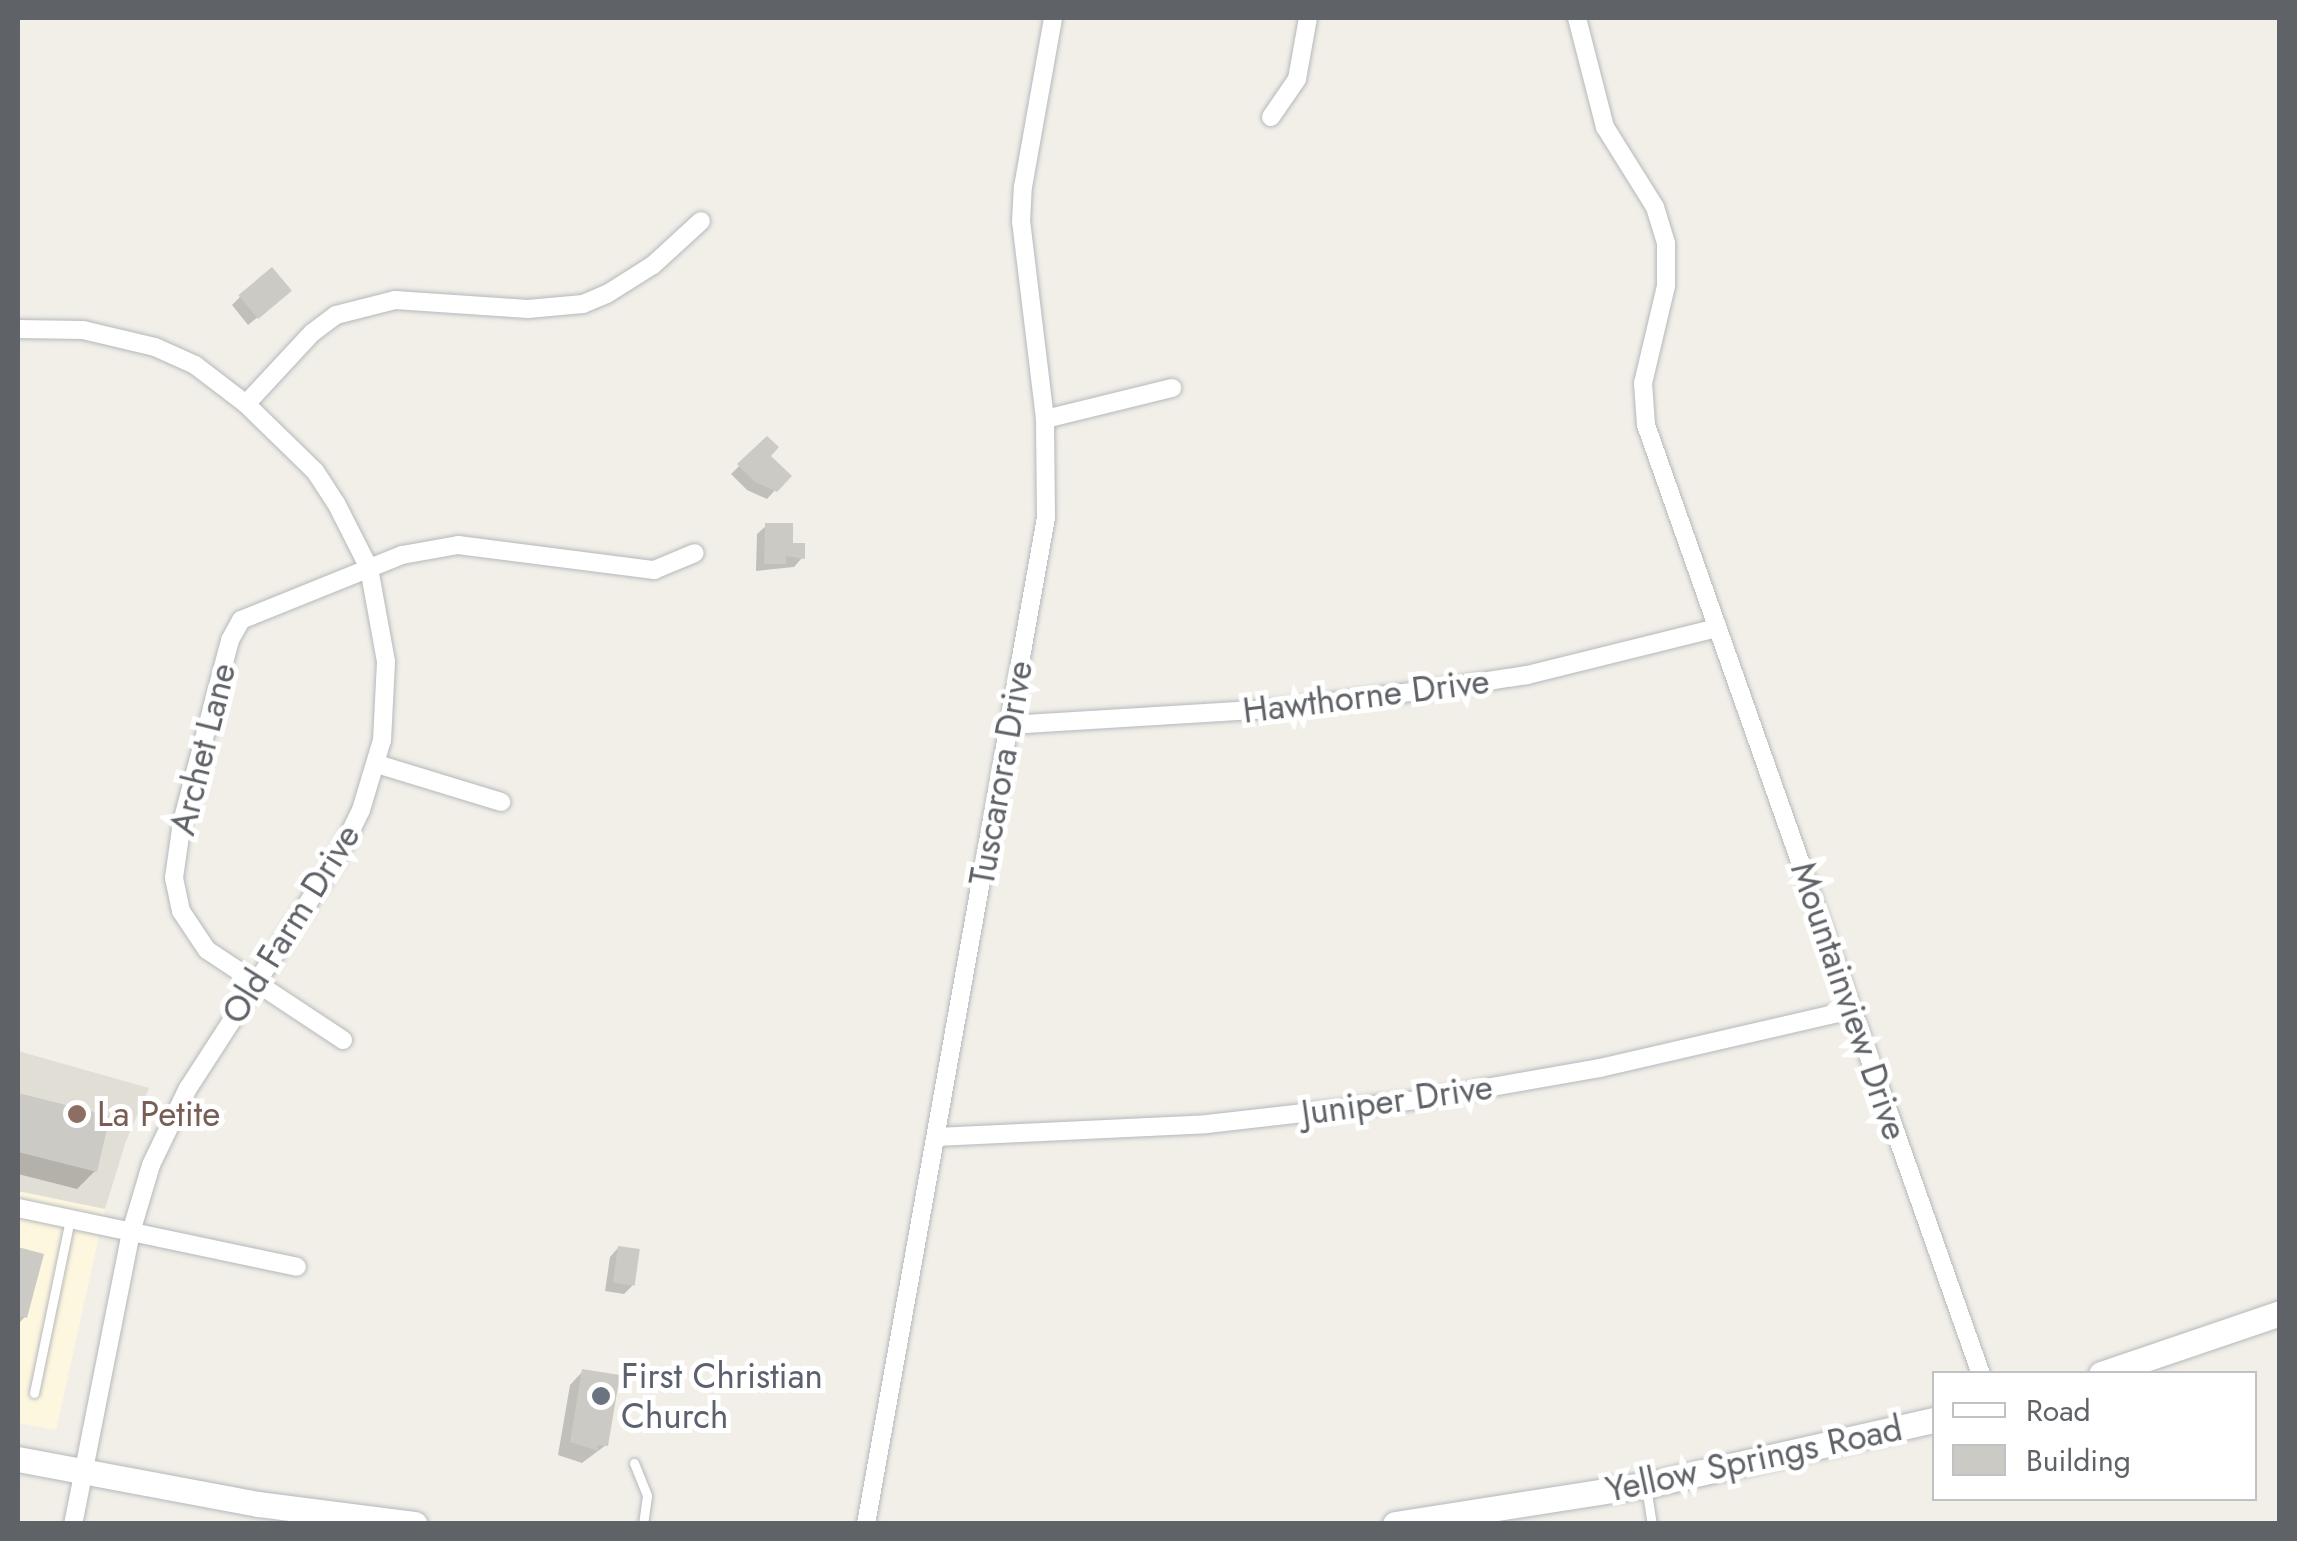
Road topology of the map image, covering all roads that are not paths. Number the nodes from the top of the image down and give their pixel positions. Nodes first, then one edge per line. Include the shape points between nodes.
1 (1052, 18) edge
2 (1308, 18) edge
3 (1577, 18) edge
4 (1270, 117) dead end
5 (701, 221) dead end
6 (18, 329) edge
7 (1172, 388) dead end
8 (246, 404) junction
9 (1045, 419) junction
10 (695, 553) dead end
11 (369, 568) junction
12 (1717, 628) junction
13 (1009, 725) junction
14 (377, 764) junction
15 (501, 802) dead end
16 (257, 983) junction
17 (1852, 1010) junction
18 (343, 1040) dead end
19 (936, 1137) junction
20 (18, 1208) edge
21 (70, 1219) junction
22 (132, 1232) junction
23 (297, 1267) dead end
24 (2280, 1314) edge
25 (1980, 1371) edge
26 (2110, 1371) edge
27 (34, 1393) dead end
28 (1932, 1420) edge
29 (18, 1459) edge
30 (634, 1462) dead end
31 (85, 1473) junction
32 (1645, 1484) junction
33 (73, 1524) edge
34 (415, 1524) edge
35 (643, 1524) edge
36 (866, 1524) edge
37 (1395, 1524) edge
38 (1652, 1524) edge

1 - 9 street, Tuscarora Drive via 1021,222
2 - 4 street via 1297,79
3 - 12 street, Mountainview Drive via 1605,127 1655,207 1666,242 1666,286 1643,383 1646,424
5 - 8 street via 653,265 583,304 528,309 396,300 336,314
6 - 8 street, Old Farm Drive via 83,330 155,347 195,365
7 - 9 street
8 - 11 street, Old Farm Drive via 315,471
9 - 13 street, Tuscarora Drive via 1046,518
10 - 11 street, Archet Lane via 654,570 458,545
11 - 14 street, Old Farm Drive via 386,662
11 - 16 street, Archet Lane via 266,606 241,620 230,640 182,822 174,878 180,911 207,950
12 - 13 street, Hawthorne Drive via 1443,688 1286,708
12 - 17 street, Mountainview Drive
13 - 19 street, Tuscarora Drive
14 - 15 street
14 - 16 street, Old Farm Drive via 339,854
16 - 18 street, Archet Lane
16 - 22 street, Old Farm Drive via 166,1128
17 - 19 street, Juniper Drive via 1600,1068 1417,1100 1207,1124
17 - 25 street, Mountainview Drive
19 - 36 street, Tuscarora Drive
20 - 21 street
21 - 22 street
21 - 27 lane
22 - 23 street
22 - 31 street, Old Farm Drive
24 - 26 main road
28 - 32 main road, Yellow Springs Road
29 - 31 main road
30 - 35 lane via 646,1496
31 - 33 street, Old Farm Drive
31 - 34 main road
32 - 37 main road, Yellow Springs Road
32 - 38 lane

